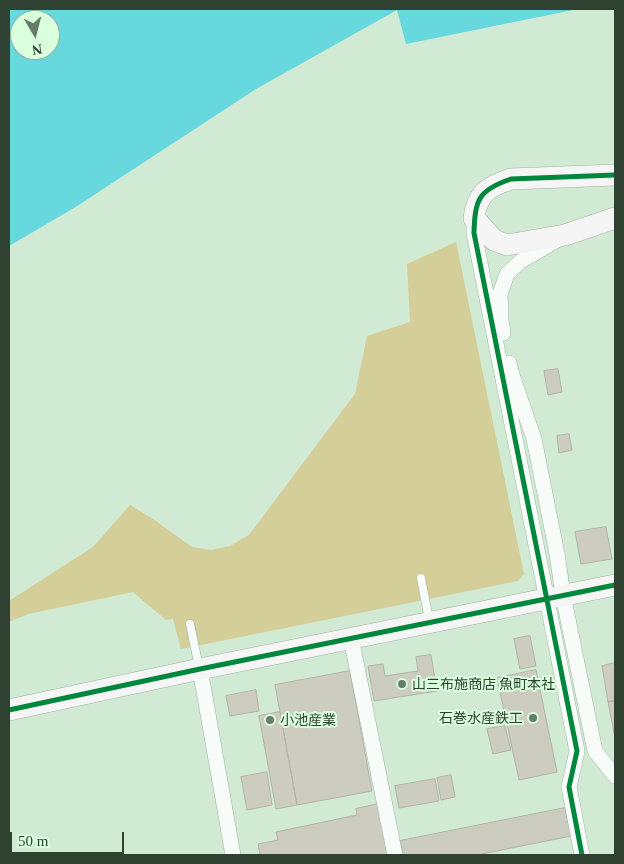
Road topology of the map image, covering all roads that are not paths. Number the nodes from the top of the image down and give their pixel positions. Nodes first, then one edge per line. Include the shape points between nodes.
1 (615, 175) edge
2 (474, 218) junction
3 (615, 218) edge
4 (565, 236) junction
5 (421, 578) dead end
6 (615, 584) edge
7 (554, 597) junction
8 (430, 622) junction
9 (190, 624) dead end
10 (351, 638) junction
11 (200, 669) junction
12 (9, 710) edge
13 (615, 776) edge
14 (233, 855) edge
15 (395, 855) edge
16 (582, 855) edge

1 - 2 street via 511,178 487,190 478,200
2 - 4 street via 494,240 507,245
2 - 7 street via 474,233
3 - 4 street
4 - 7 street via 521,261 507,274 500,294 501,320 512,375 534,439 558,554
5 - 8 lane
6 - 7 street
7 - 8 street
7 - 13 street via 595,751
7 - 16 street via 577,751 569,787
8 - 10 street
9 - 11 lane
10 - 11 street
10 - 15 street
11 - 12 street
11 - 14 street

